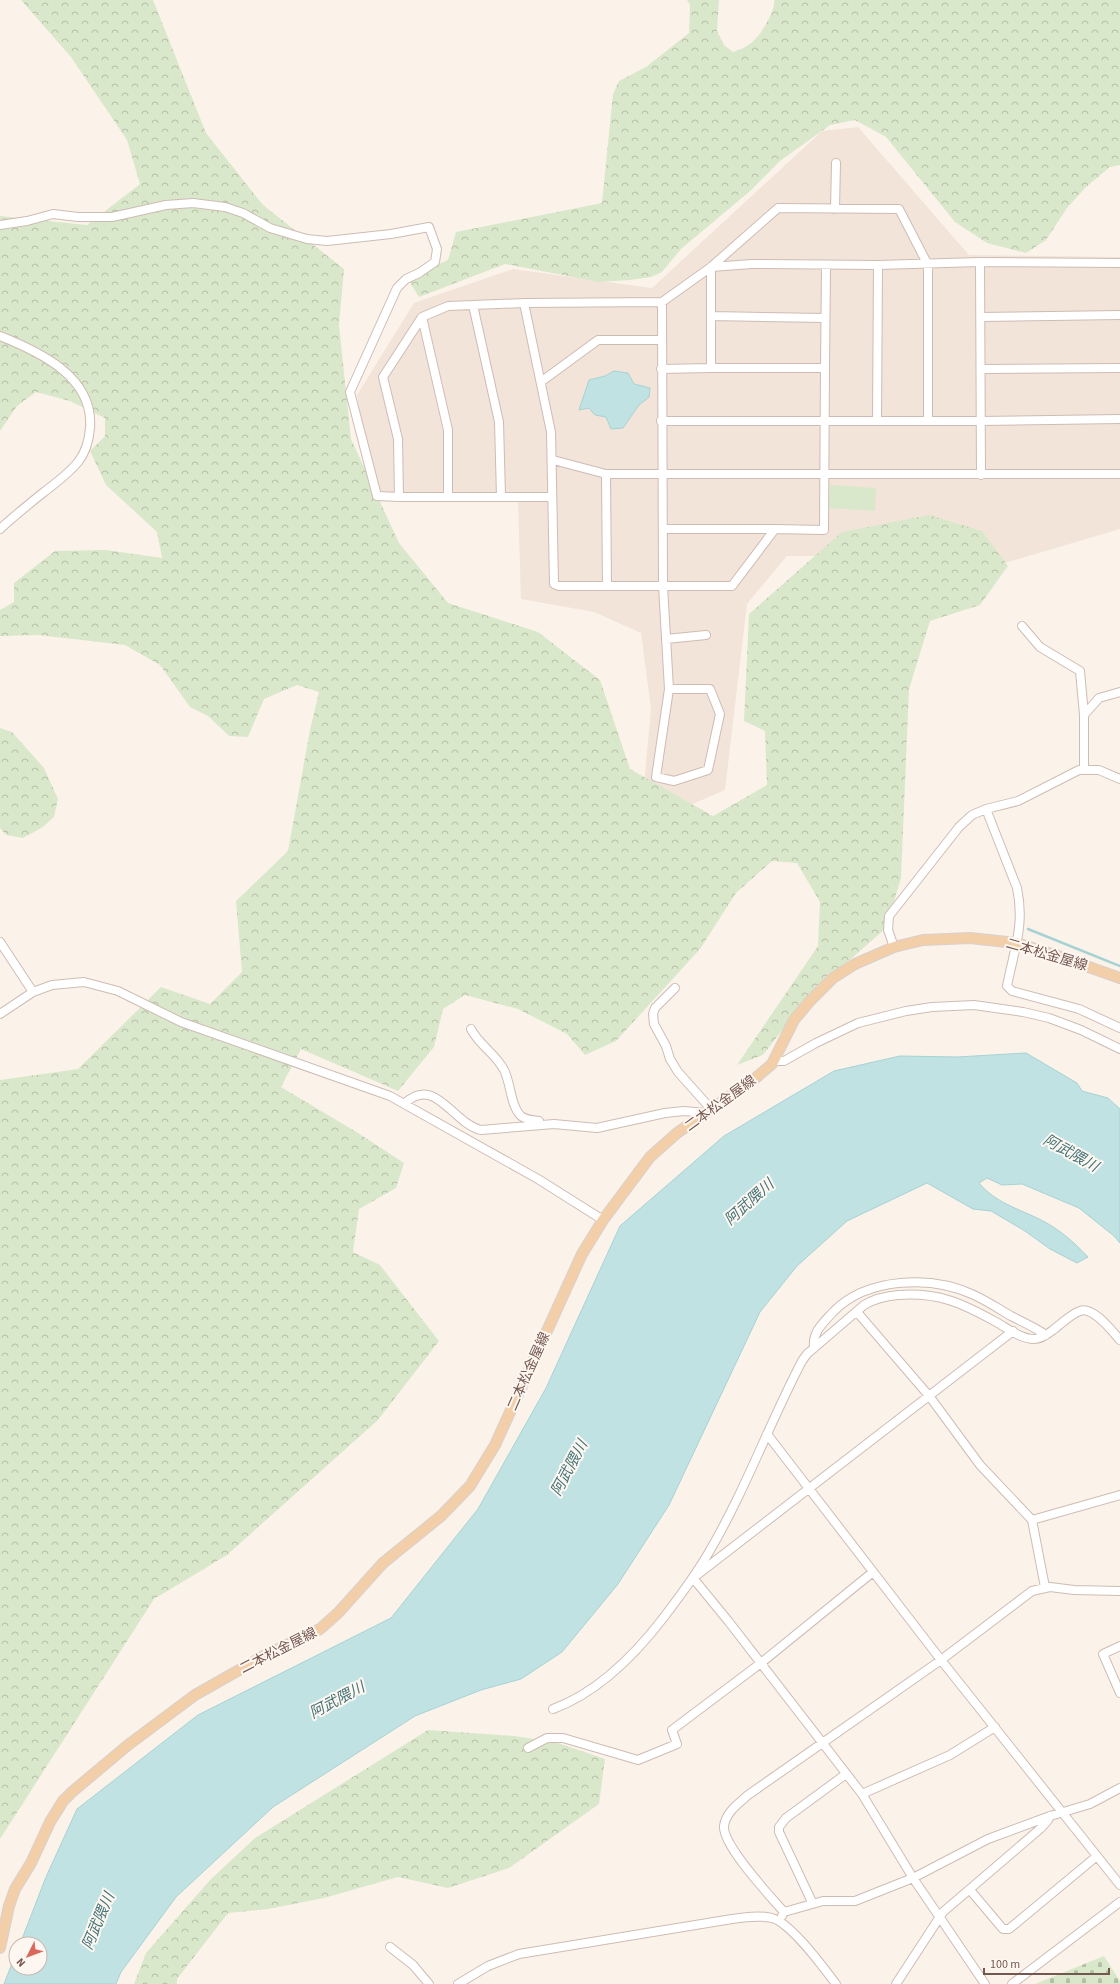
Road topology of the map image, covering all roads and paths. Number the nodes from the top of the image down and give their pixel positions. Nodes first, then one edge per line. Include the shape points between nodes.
1 (836, 163) dead end
2 (835, 209) junction
3 (0, 225) edge
4 (980, 262) junction
5 (1120, 263) edge
6 (826, 265) junction
7 (878, 265) junction
8 (928, 265) junction
9 (711, 267) junction
10 (662, 302) junction
11 (524, 303) junction
12 (472, 305) junction
13 (1120, 315) edge
14 (711, 316) junction
15 (422, 317) junction
16 (981, 317) junction
17 (825, 318) junction
18 (0, 336) edge
19 (662, 340) junction
20 (711, 368) junction
21 (825, 368) junction
22 (1120, 368) edge
23 (662, 369) junction
24 (980, 369) junction
25 (542, 381) junction
26 (1120, 419) edge
27 (661, 421) junction
28 (824, 421) junction
29 (877, 421) junction
30 (928, 421) junction
31 (981, 421) junction
32 (552, 460) junction
33 (606, 474) junction
34 (1120, 474) edge
35 (662, 475) junction
36 (981, 475) junction
37 (824, 476) junction
38 (448, 497) junction
39 (501, 497) junction
40 (552, 497) junction
41 (399, 498) junction
42 (0, 529) edge
43 (663, 529) junction
44 (776, 529) junction
45 (607, 586) junction
46 (663, 586) junction
47 (1022, 626) dead end
48 (706, 635) dead end
49 (666, 639) junction
50 (669, 689) junction
51 (1120, 692) edge
52 (1084, 715) junction
53 (1084, 770) junction
54 (1120, 779) edge
55 (986, 809) junction
56 (0, 942) edge
57 (1016, 944) junction
58 (894, 947) junction
59 (1120, 978) edge
60 (675, 988) dead end
61 (33, 992) junction
62 (0, 1014) edge
63 (1120, 1028) edge
64 (471, 1029) dead end
65 (1120, 1049) edge
66 (773, 1061) junction
67 (404, 1104) junction
68 (708, 1111) junction
69 (549, 1124) junction
70 (603, 1220) junction
71 (857, 1312) junction
72 (1013, 1331) junction
73 (1046, 1335) junction
74 (1120, 1340) edge
75 (814, 1348) junction
76 (930, 1397) junction
77 (768, 1434) junction
78 (810, 1488) junction
79 (1120, 1495) edge
80 (1032, 1520) junction
81 (873, 1572) junction
82 (693, 1578) junction
83 (1045, 1587) junction
84 (1120, 1591) edge
85 (1120, 1646) edge
86 (941, 1660) junction
87 (761, 1663) junction
88 (1117, 1677) edge
89 (1120, 1693) edge
90 (553, 1709) dead end
91 (995, 1727) junction
92 (822, 1742) junction
93 (528, 1748) dead end
94 (846, 1774) junction
95 (1120, 1788) edge
96 (862, 1794) junction
97 (1062, 1813) junction
98 (1050, 1816) junction
99 (1097, 1856) junction
100 (913, 1878) junction
101 (1120, 1885) edge
102 (970, 1890) junction
103 (812, 1902) junction
104 (1120, 1902) edge
105 (784, 1912) junction
106 (940, 1916) junction
107 (779, 1922) junction
108 (390, 1947) dead end
109 (0, 1948) edge
110 (429, 1984) edge
111 (458, 1984) edge
112 (836, 1984) edge
113 (896, 1984) edge
114 (985, 1984) edge
115 (1012, 1984) edge

1 - 2 street
2 - 8 street via 899,209
2 - 9 street via 778,208
3 - 41 street via 53,214 112,217 166,205 194,203 225,207 243,213 270,228 307,239 327,241 429,227 436,248 435,262 424,271 406,279 397,288 350,392 377,496
4 - 5 street
4 - 8 street
4 - 16 street
6 - 7 street
6 - 9 street via 752,264
6 - 17 street
7 - 8 street
7 - 29 street
8 - 30 street
9 - 10 street
9 - 14 street
10 - 11 street
10 - 19 street
11 - 12 street
11 - 25 street
12 - 15 street via 448,306
12 - 39 street via 500,422
13 - 16 street
14 - 17 street
14 - 20 street
15 - 38 street via 448,430
15 - 41 street via 383,377 398,439
16 - 24 street
17 - 21 street
18 - 42 street via 30,348 61,367 85,396 91,420 88,444 77,463
19 - 23 street
19 - 25 street via 598,340
20 - 21 street
20 - 23 street
21 - 28 street
22 - 24 street
23 - 27 street
24 - 31 street
25 - 32 street via 551,432
26 - 31 street
27 - 28 street
27 - 35 street
28 - 29 street
28 - 37 street
29 - 30 street
30 - 31 street
31 - 36 street
32 - 33 street
32 - 40 street
33 - 35 street
33 - 45 street
34 - 36 street
35 - 37 street
35 - 43 street
36 - 37 street
37 - 44 street via 824,530
38 - 39 street
38 - 41 street
39 - 40 street
40 - 45 street via 554,584
43 - 44 street
43 - 46 street
44 - 46 street via 732,586
45 - 46 street
46 - 49 street
47 - 52 street via 1040,647 1080,671
48 - 49 street
49 - 50 street
50 - 50 street via 710,689 720,714 708,770 674,781 656,777
51 - 52 street via 1099,698
52 - 53 street
53 - 54 street via 1099,770
53 - 55 street via 1060,778 1018,801
55 - 57 street via 1017,888 1021,919
55 - 58 street via 972,815 959,827 889,916 888,930
56 - 61 street
57 - 58 main road, 二本松金屋線 via 970,938 922,940
57 - 59 main road, 二本松金屋線
57 - 63 street via 1007,986 1009,990 1079,1009
58 - 66 main road, 二本松金屋線 via 855,964 833,978 794,1020
60 - 68 street via 655,1008 654,1024 678,1072
61 - 62 street
61 - 67 street via 52,985 97,984 118,991 181,1022 357,1084
64 - 69 street via 503,1067 516,1109 526,1119
65 - 66 street via 1081,1030 1030,1014 974,1005 939,1006 858,1023 784,1061
66 - 68 main road, 二本松金屋線 via 752,1081
67 - 69 street via 417,1095 429,1094 472,1128 481,1130
67 - 70 street via 538,1179
68 - 69 street via 665,1113 597,1128
68 - 70 main road, 二本松金屋線 via 677,1133 650,1157
70 - 109 main road, 二本松金屋線 via 582,1254 494,1445 470,1486 441,1516 383,1563 320,1629 262,1657 195,1695 128,1745 72,1792 50,1822 31,1863 15,1889
71 - 72 street via 869,1302 886,1297 926,1294 963,1305
71 - 75 street
71 - 76 street
72 - 73 street via 1035,1339
72 - 76 street
73 - 74 street via 1085,1310 1093,1312
73 - 75 street via 974,1295 950,1287 898,1283 854,1296 838,1307 816,1331
75 - 77 street via 802,1361
76 - 78 street
76 - 80 street via 980,1465
77 - 78 street
77 - 82 street via 729,1515
78 - 81 street
78 - 82 street
79 - 80 street
80 - 83 street
81 - 86 street
81 - 87 street
82 - 87 street
82 - 90 street via 647,1640 625,1662 602,1681
83 - 84 street
83 - 86 street via 1032,1591
85 - 88 street via 1103,1654
86 - 91 street
86 - 92 street
87 - 92 street
87 - 93 street via 672,1730 677,1744 638,1760 563,1738 547,1738
88 - 89 street
91 - 96 street via 932,1764
91 - 97 street
92 - 94 street
92 - 105 street via 738,1803 726,1820 724,1828 730,1846
94 - 96 street
94 - 103 street via 786,1818 779,1827 779,1832
95 - 97 street via 1090,1804
96 - 100 street
97 - 98 street
97 - 99 street
98 - 100 street via 988,1839
98 - 102 street via 1041,1828
99 - 101 street
99 - 102 street via 1009,1929 1003,1929
100 - 103 street via 855,1901
100 - 106 street
102 - 106 street
103 - 105 street
104 - 115 street
105 - 107 street
106 - 113 street
106 - 114 street
107 - 111 street via 766,1918 745,1917 533,1951 494,1963
107 - 112 street via 792,1932
108 - 110 street via 413,1965

